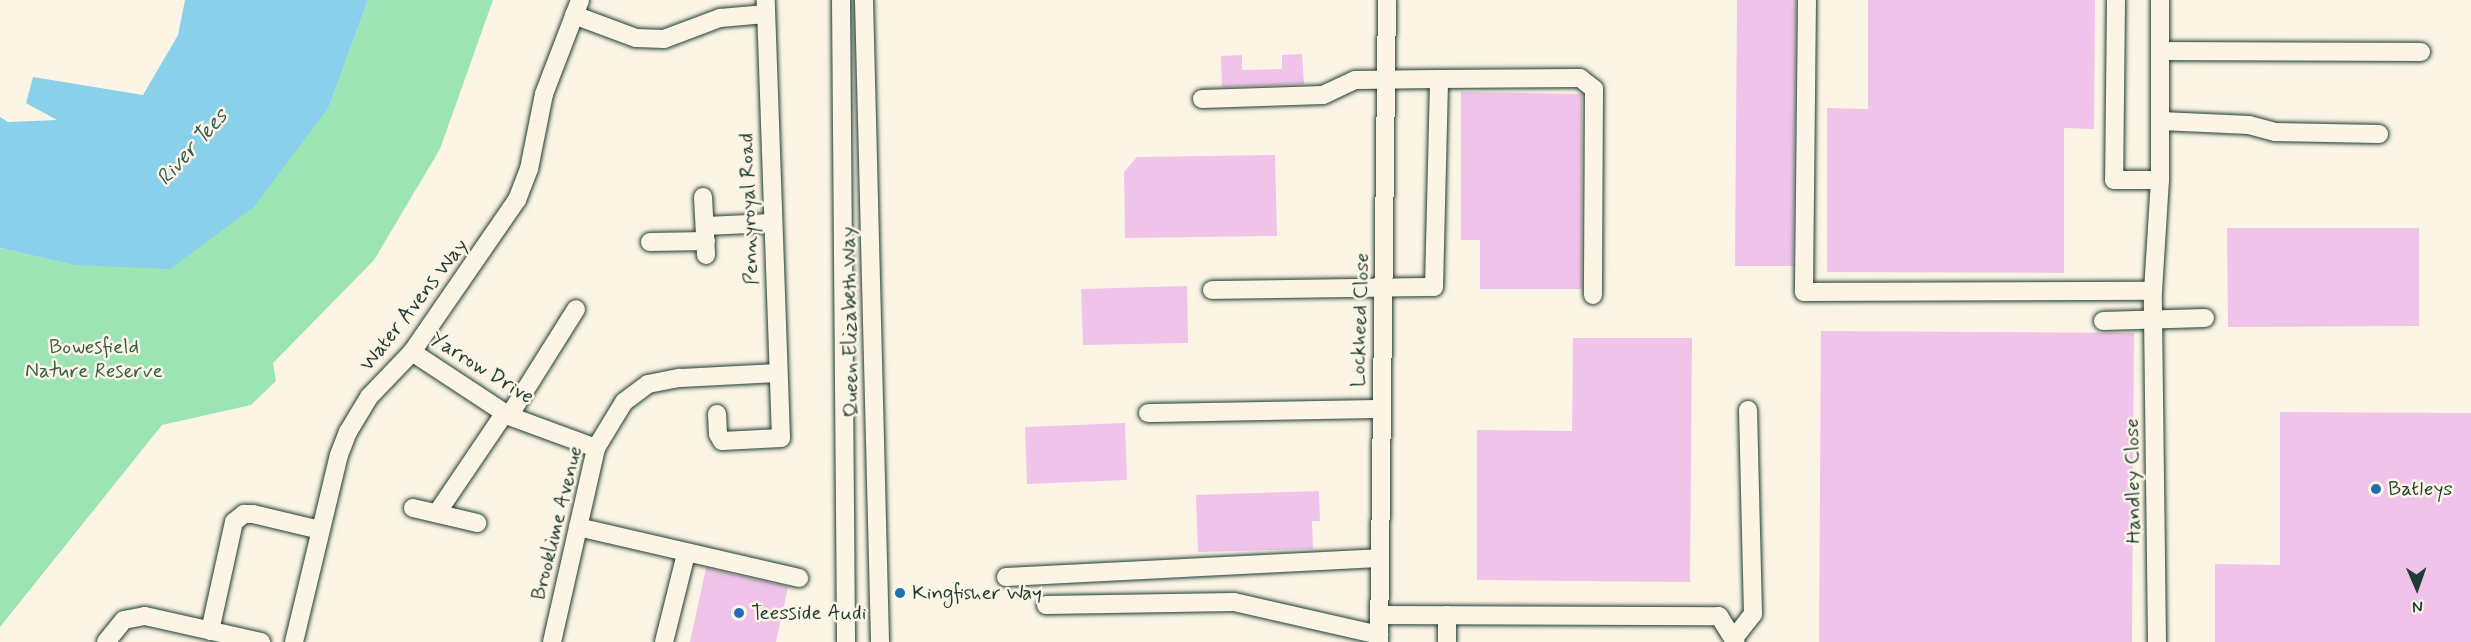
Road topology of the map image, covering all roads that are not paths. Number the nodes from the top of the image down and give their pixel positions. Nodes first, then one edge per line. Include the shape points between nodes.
1 (841, 0) edge
2 (864, 0) edge
3 (1387, 0) edge
4 (1807, 0) edge
5 (2116, 0) edge
6 (2160, 0) edge
7 (577, 7) edge
8 (766, 7) edge
9 (2160, 51) junction
10 (2421, 52) dead end
11 (1387, 77) junction
12 (1439, 78) junction
13 (1202, 99) dead end
14 (2161, 121) junction
15 (2379, 134) dead end
16 (2160, 180) junction
17 (703, 196) dead end
18 (771, 223) junction
19 (706, 240) junction
20 (650, 242) dead end
21 (1384, 289) junction
22 (1212, 290) dead end
23 (2153, 291) junction
24 (1593, 294) dead end
25 (576, 309) dead end
26 (2205, 318) dead end
27 (2154, 320) junction
28 (2103, 321) dead end
29 (412, 352) junction
30 (778, 373) junction
31 (1380, 409) junction
32 (1748, 410) dead end
33 (1148, 412) dead end
34 (717, 414) dead end
35 (507, 415) junction
36 (596, 448) junction
37 (413, 508) dead end
38 (437, 513) junction
39 (477, 523) dead end
40 (578, 528) junction
41 (320, 530) junction
42 (686, 554) junction
43 (1379, 558) junction
44 (1006, 577) dead end
45 (799, 578) dead end
46 (1046, 605) dead end
47 (1379, 615) junction
48 (1447, 615) junction
49 (210, 631) junction
50 (1379, 638) edge
51 (1735, 639) edge
52 (106, 642) edge
53 (261, 642) edge
54 (294, 642) edge
55 (552, 642) edge
56 (664, 642) edge
57 (846, 642) edge
58 (880, 642) edge
59 (1447, 642) edge
60 (2157, 642) edge

1 - 57 street, Queen Elizabeth Way
2 - 58 street, Queen Elizabeth Way
3 - 11 street, Lockheed Close
4 - 23 street via 1804,292
5 - 16 street via 2114,180
6 - 9 street, Handley Close
7 - 8 street via 636,38 664,39 720,18
7 - 29 street, Water Avens Way via 544,94 529,169 517,200
8 - 18 street, Pennyroyal Road
9 - 10 street
9 - 14 street, Handley Close
11 - 12 street
11 - 13 street via 1356,80 1323,95
11 - 21 street, Lockheed Close
12 - 21 street via 1434,287
12 - 24 street via 1580,78 1594,89
14 - 15 street via 2249,125 2275,132
14 - 16 street, Handley Close
16 - 23 street, Handley Close
17 - 19 street
18 - 19 street
18 - 30 street, Pennyroyal Road
19 - 20 street
21 - 22 street
21 - 31 street, Lockheed Close
23 - 27 street, Handley Close
25 - 35 street
26 - 27 street
27 - 28 street
27 - 60 street, Handley Close
29 - 35 street, Yarrow Drive
29 - 41 street, Water Avens Way via 369,398 348,432
30 - 34 street, Pennyroyal Road via 781,438 722,441
30 - 36 street, Brooklime Avenue via 680,378 648,384 624,402
31 - 33 street
31 - 43 street, Lockheed Close
32 - 51 street via 1752,614
35 - 36 street, Yarrow Drive
35 - 38 street
36 - 40 street, Brooklime Avenue
37 - 38 street
38 - 39 street
40 - 42 street
40 - 55 street, Brooklime Avenue
41 - 49 street via 253,514 244,514 234,522
41 - 54 street, Water Avens Way
42 - 45 street
42 - 56 street
43 - 44 street
43 - 47 street, Lockheed Close
46 - 50 street via 1234,602
47 - 48 street
47 - 50 street, Lockheed Close
48 - 51 street via 1719,616
48 - 59 street
49 - 52 street via 145,616 124,620
49 - 53 street

